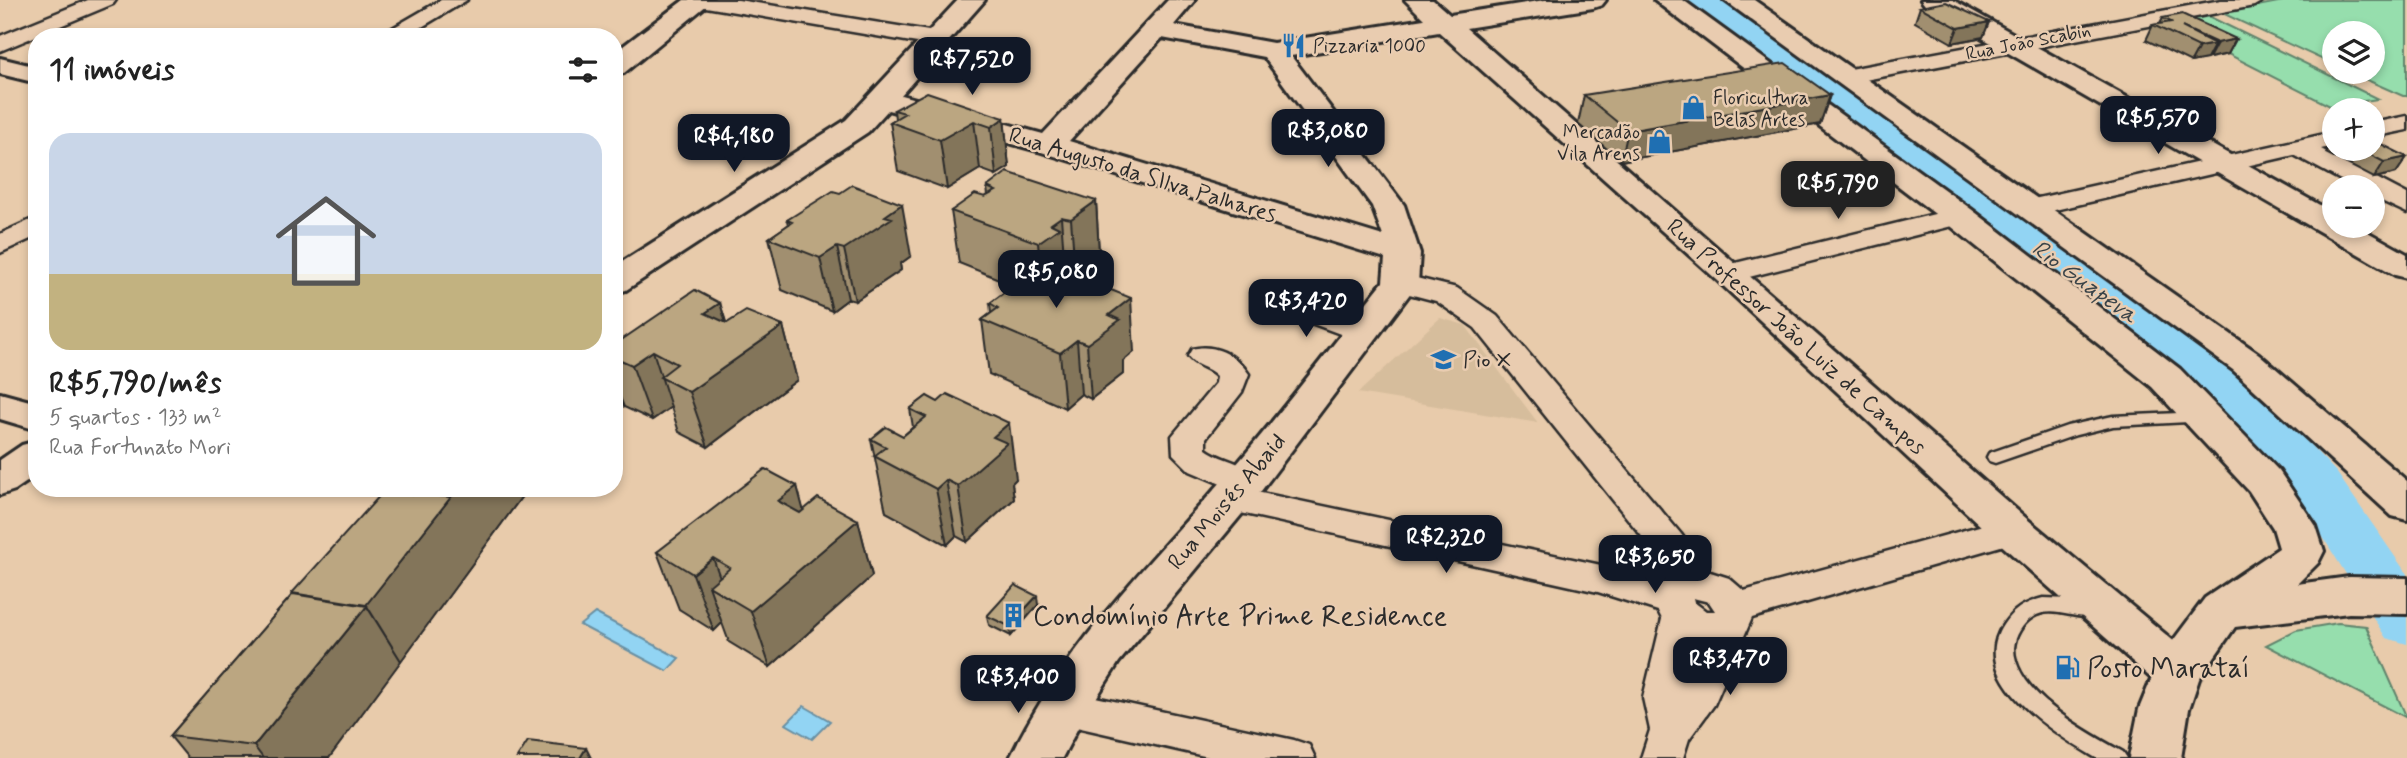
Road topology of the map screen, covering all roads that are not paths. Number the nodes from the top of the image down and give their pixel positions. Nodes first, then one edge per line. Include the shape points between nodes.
1 (106, 0) edge
2 (457, 0) edge
3 (699, 0) edge
4 (972, 0) edge
5 (1182, 0) edge
6 (1418, 0) edge
7 (1592, 0) edge
8 (1667, 0) edge
9 (1737, 0) edge
10 (1934, 0) edge
11 (2182, 0) edge
12 (2254, 0) edge
13 (2203, 9) junction
14 (1445, 25) junction
15 (39, 28) edge
16 (405, 28) edge
17 (1155, 29) junction
18 (28, 32) edge
19 (935, 39) junction
20 (0, 44) edge
21 (2010, 44) junction
22 (1273, 51) junction
23 (623, 60) edge
24 (0, 66) edge
25 (28, 73) edge
26 (1844, 77) junction
27 (882, 99) junction
28 (2407, 122) edge
29 (2385, 127) edge
30 (2322, 142) edge
31 (1049, 145) junction
32 (2299, 148) junction
33 (2223, 164) junction
34 (2407, 205) edge
35 (2029, 208) junction
36 (1959, 216) junction
37 (28, 230) edge
38 (0, 245) edge
39 (1402, 268) junction
40 (2407, 268) edge
41 (1729, 273) junction
42 (623, 277) edge
43 (1269, 298) dead end
44 (1362, 333) junction
45 (1203, 356) dead end
46 (0, 406) edge
47 (28, 414) edge
48 (2203, 417) junction
49 (1995, 457) dead end
50 (28, 461) edge
51 (0, 480) edge
52 (1238, 490) junction
53 (2407, 505) edge
54 (2012, 530) junction
55 (1668, 543) junction
56 (1598, 578) junction
57 (2407, 596) edge
58 (1684, 600) junction
59 (2221, 611) junction
60 (2111, 615) junction
61 (1731, 617) junction
62 (2170, 691) junction
63 (1063, 706) junction
64 (1667, 750) edge
65 (1036, 758) edge
66 (1294, 758) edge
67 (2116, 758) edge
68 (2155, 758) edge
69 (2182, 758) edge

1 - 15 street
2 - 16 street
3 - 19 street
3 - 23 street
4 - 19 street
5 - 17 street
6 - 14 street, Rua Professor João Luiz de Campos
7 - 14 street
8 - 36 street
9 - 26 street
10 - 21 street
11 - 13 street
12 - 13 street, Rua João Scabin
13 - 21 street, Rua João Scabin
14 - 22 street
14 - 41 street, Rua Professor João Luiz de Campos
17 - 22 street
17 - 31 street
18 - 20 street
19 - 27 street
21 - 26 street, Rua João Scabin
21 - 33 street
22 - 39 street via 1388,205 1401,232
24 - 25 street
26 - 35 street
27 - 31 street, Rua Augusto da SIlva Palhares
27 - 42 street via 857,126
28 - 29 street
30 - 32 street
31 - 39 street, Rua Augusto da SIlva Palhares
32 - 33 street
32 - 34 street
33 - 35 street
33 - 40 street
35 - 53 street via 2246,362
36 - 41 street
36 - 48 street via 2166,378
37 - 38 street
39 - 44 street, Rua Moisés Abaid
39 - 55 street via 1459,298 1486,322
41 - 54 street, Rua Professor João Luiz de Campos
43 - 44 street
44 - 52 street, Rua Moisés Abaid
45 - 52 street via 1224,364 1233,374 1231,385 1189,436 1190,454
46 - 47 street
48 - 49 lane via 2113,421
48 - 59 street via 2264,481 2294,526 2302,551 2288,567
50 - 51 street
52 - 56 street
52 - 63 street, Rua Moisés Abaid via 1102,648
54 - 60 street, Rua Professor João Luiz de Campos
54 - 61 street
55 - 56 street via 1659,559 1647,567
55 - 58 street
56 - 58 street
57 - 59 street via 2350,595
58 - 61 street via 1716,587 1724,593
58 - 64 street via 1663,698
59 - 62 street
60 - 62 street, Rua Professor João Luiz de Campos
60 - 67 lane via 2068,604 2042,605 2024,612 2009,626 2003,653 2013,676 2042,713
61 - 64 street via 1693,705
62 - 68 street
62 - 69 street
63 - 65 street, Rua Moisés Abaid
63 - 66 street

